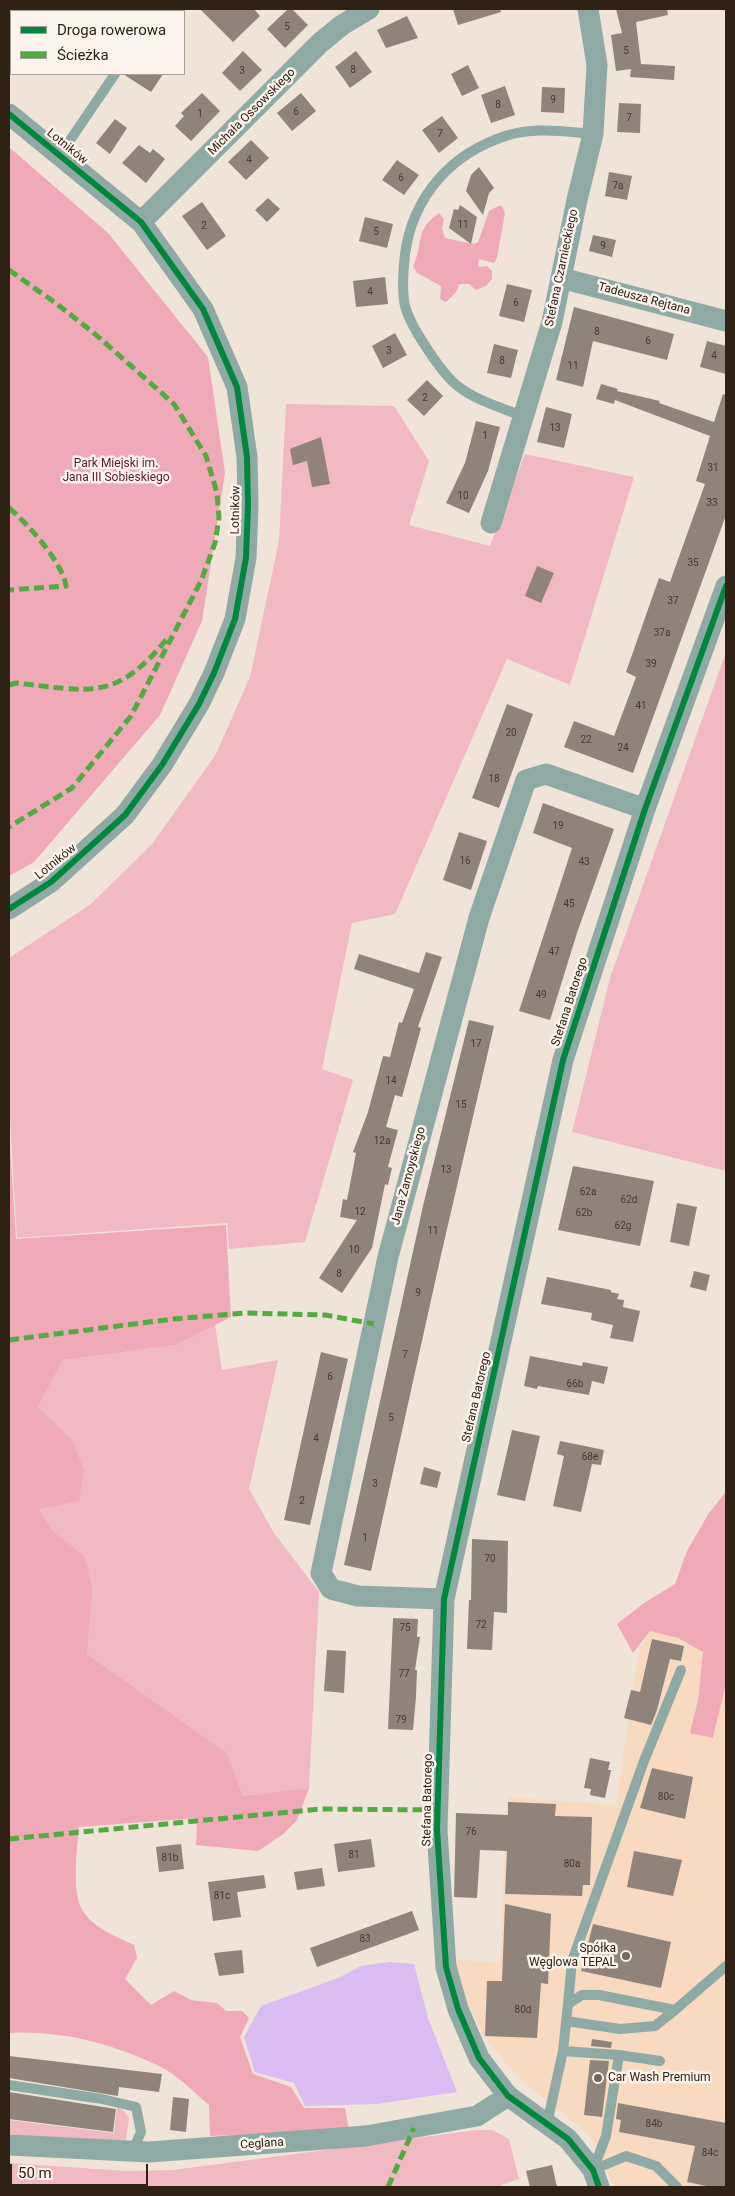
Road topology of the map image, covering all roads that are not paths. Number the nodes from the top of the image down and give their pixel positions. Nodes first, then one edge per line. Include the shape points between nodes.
1 (369, 9) edge
2 (588, 9) edge
3 (114, 75) edge
4 (9, 114) edge
5 (594, 134) junction
6 (60, 155) junction
7 (141, 222) junction
8 (561, 278) junction
9 (726, 320) edge
10 (524, 417) junction
11 (492, 523) dead end
12 (726, 586) edge
13 (645, 809) junction
14 (9, 909) edge
15 (444, 1599) junction
16 (681, 1670) dead end
17 (726, 1966) edge
18 (568, 2004) junction
19 (675, 2010) junction
20 (566, 2021) junction
21 (563, 2051) junction
22 (619, 2055) junction
23 (660, 2061) dead end
24 (9, 2085) edge
25 (508, 2096) junction
26 (547, 2124) junction
27 (9, 2145) edge
28 (132, 2152) junction
29 (596, 2179) edge
30 (677, 2187) edge

1 - 7 street, Michała Ossowskiego via 342,25 320,44
2 - 5 street, Stefana Czarnieckiego via 597,65
3 - 6 lane
4 - 6 street, Lotników
5 - 8 street, Stefana Czarnieckiego
5 - 10 lane via 528,130 497,138 479,147 433,184 418,206 405,241 405,305 425,346 459,388
6 - 7 street, Lotników
7 - 14 street, Lotników via 203,309 237,387 248,457 246,558 238,602 232,628 199,704 162,765 125,815 51,882
8 - 9 street, Tadeusza Rejtana
8 - 10 street, Stefana Czarnieckiego via 552,322
10 - 11 street, Stefana Czarnieckiego
12 - 13 street, Stefana Batorego
13 - 15 street, Stefana Batorego via 564,1060
13 - 15 street, Jana Zamoyskiego via 546,774 526,780 479,918 388,1257 321,1573 331,1589 358,1596
15 - 25 street, Stefana Batorego via 437,1830 446,1967 458,2009 480,2058
16 - 18 lane via 644,1760 572,1961
17 - 19 lane
18 - 19 lane via 582,1995 599,1995
18 - 20 lane
19 - 20 lane via 655,2026 620,2029
20 - 21 lane
21 - 22 lane
21 - 26 lane
22 - 23 lane
22 - 29 lane
24 - 28 lane via 136,2107 140,2132
25 - 26 street, Stefana Batorego
25 - 28 street, Ceglana via 477,2116 366,2136
26 - 29 street, Stefana Batorego via 568,2139
27 - 28 street, Ceglana
29 - 30 lane via 626,2156 656,2166

